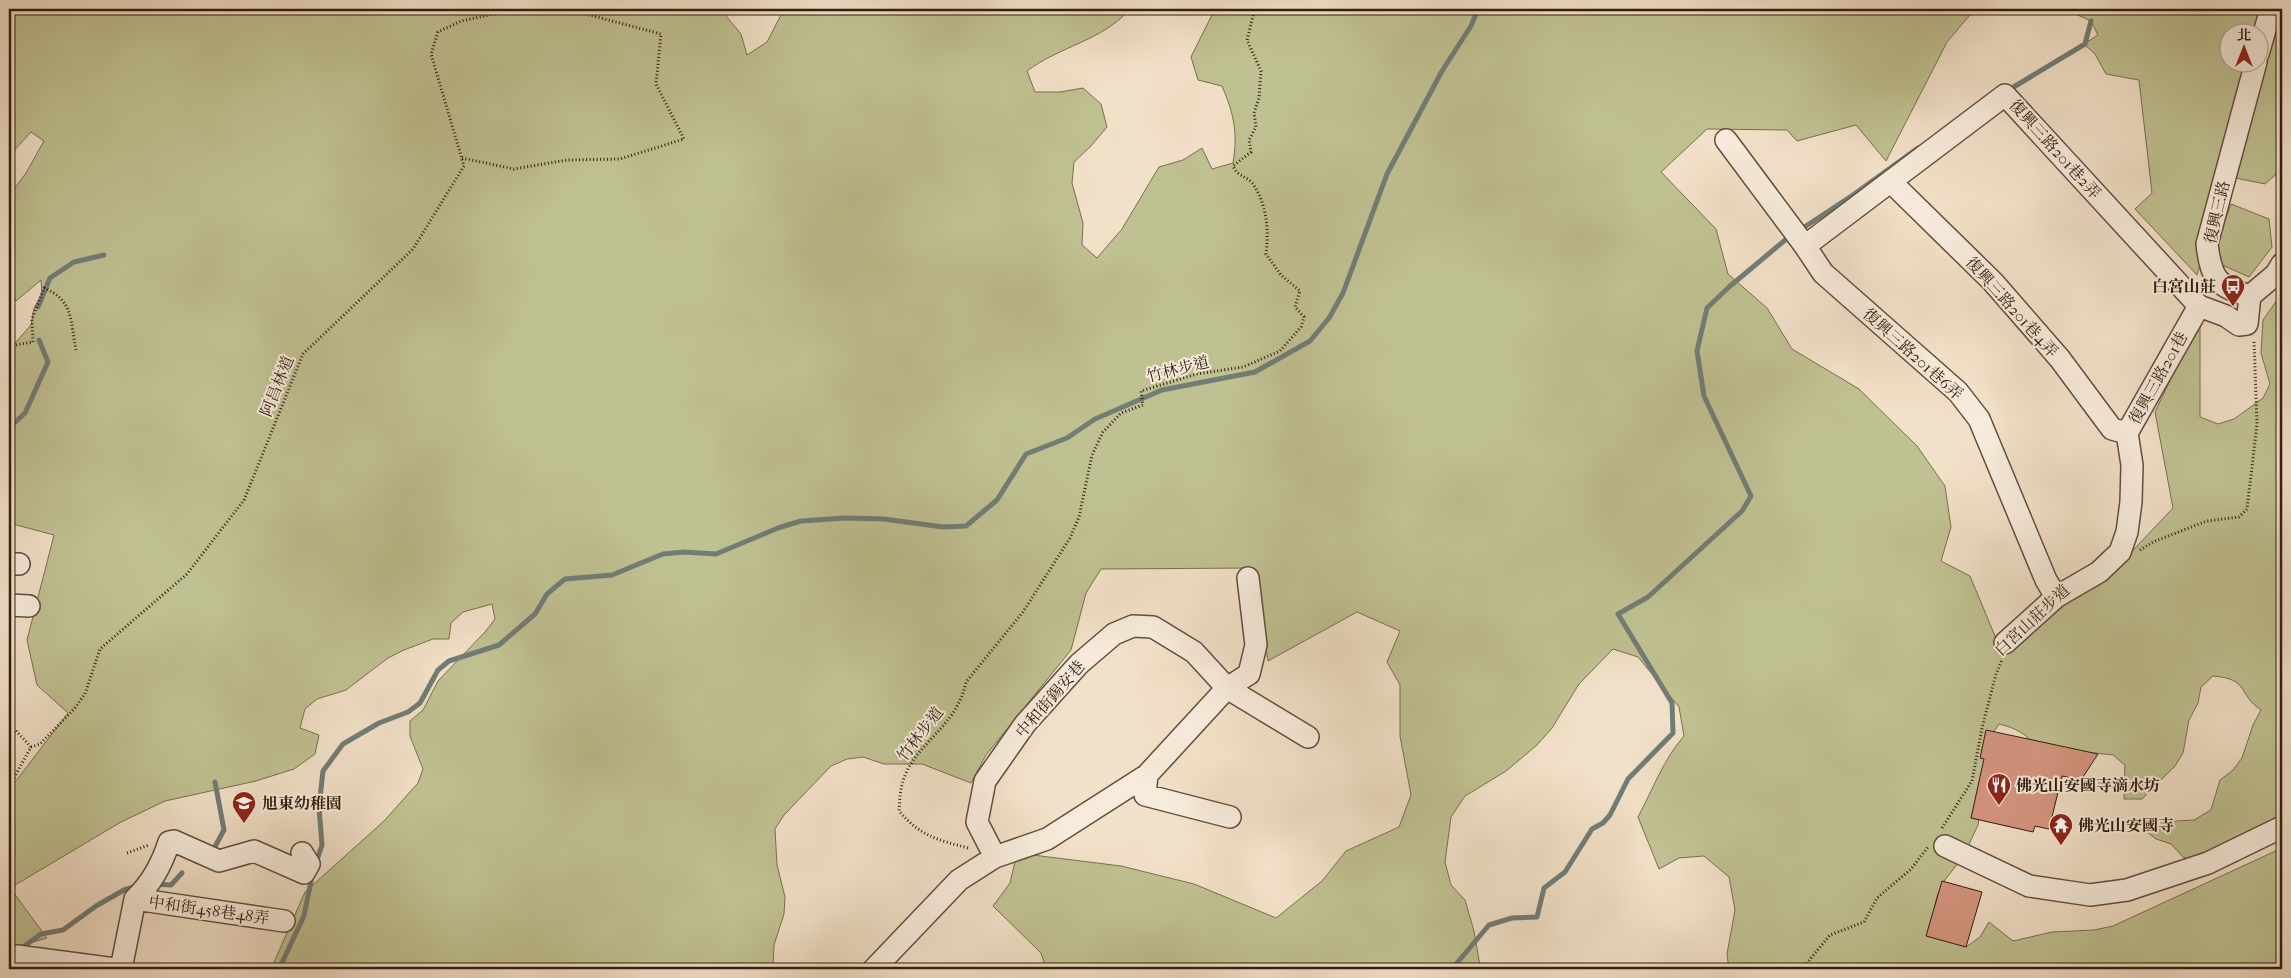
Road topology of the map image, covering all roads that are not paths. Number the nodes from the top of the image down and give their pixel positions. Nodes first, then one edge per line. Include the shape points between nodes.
1 (2271, 9) edge
2 (2267, 22) edge
3 (2253, 72) edge
4 (1726, 140) dead end
5 (1891, 182) junction
6 (1805, 246) junction
7 (2282, 264) edge
8 (2250, 296) junction
9 (2199, 306) junction
10 (2127, 433) junction
11 (1248, 578) dead end
12 (2056, 597) junction
13 (2007, 648) road end
14 (1228, 688) junction
15 (1308, 737) dead end
16 (1147, 775) junction
17 (1230, 817) dead end
18 (2282, 827) edge
19 (1938, 840) road end
20 (302, 853) dead end
21 (995, 857) junction
22 (145, 888) junction
23 (284, 921) dead end
24 (17, 956) dead end
25 (115, 969) edge
26 (121, 969) edge
27 (874, 969) edge

1 - 2 street
3 - 8 street, 復興三路 via 2207,244 2214,278 2229,290
4 - 6 street, 復興三路201巷6弄
5 - 6 street, 復興三路201巷2弄
5 - 9 street, 復興三路201巷2弄 via 2005,95
5 - 10 street, 復興三路201巷4弄 via 1993,282 2060,359 2112,428
6 - 12 street, 復興三路201巷6弄 via 1823,273 1958,392 1980,419 2046,580
7 - 8 street via 2276,274
8 - 9 street, 復興三路201巷2弄 via 2247,324 2239,325 2226,316
9 - 10 street, 復興三路201巷
10 - 12 street, 復興三路201巷 via 2132,466 2131,502 2127,532 2120,552 2099,572
11 - 14 street via 1256,645 1249,674
12 - 13 street, 復興三路201巷
14 - 15 street, 中和街錫安巷
14 - 16 street
14 - 21 street, 中和街錫安巷 via 1194,652 1153,627 1133,626 1114,634 1079,664 1025,724 984,781 977,822
16 - 17 street via 1145,795
16 - 21 street via 1047,839
18 - 19 street via 2208,863 2127,890 2090,895 2029,886
20 - 22 street via 309,864 304,874 254,851 219,861 174,841 169,842 163,859
21 - 27 street via 959,880
22 - 23 street, 中和街458巷48弄
22 - 26 street
24 - 25 street

